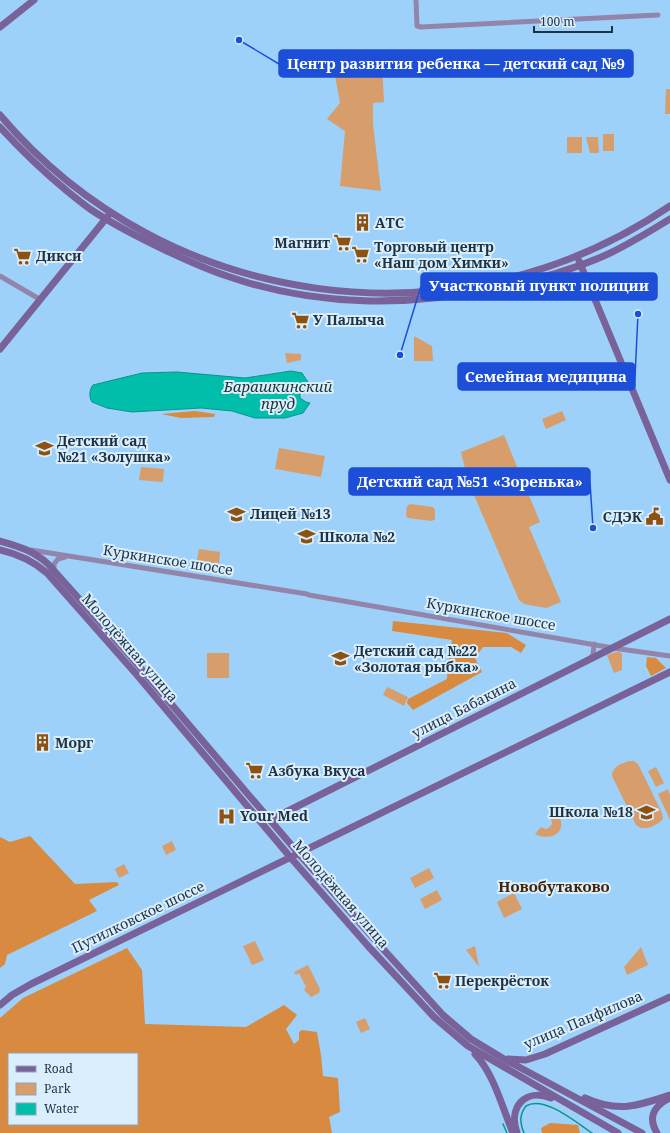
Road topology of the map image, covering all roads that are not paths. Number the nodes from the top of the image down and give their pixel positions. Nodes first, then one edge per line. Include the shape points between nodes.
1 (34, 0) edge
2 (416, 0) edge
3 (658, 15) dead end
4 (0, 27) edge
5 (0, 115) edge
6 (0, 127) edge
7 (670, 206) edge
8 (110, 212) junction
9 (106, 219) junction
10 (670, 219) edge
11 (576, 256) junction
12 (580, 266) junction
13 (0, 276) edge
14 (41, 300) junction
15 (0, 349) edge
16 (670, 480) edge
17 (0, 541) edge
18 (25, 549) junction
19 (0, 550) edge
20 (66, 557) junction
21 (54, 571) junction
22 (670, 619) edge
23 (594, 644) junction
24 (613, 648) junction
25 (670, 656) edge
26 (588, 660) junction
27 (670, 672) edge
28 (270, 820) junction
29 (299, 854) junction
30 (291, 858) junction
31 (670, 997) edge
32 (0, 1005) edge
33 (468, 1046) junction
34 (504, 1059) junction
35 (557, 1088) junction
36 (670, 1095) edge
37 (670, 1098) edge
38 (573, 1107) junction
39 (513, 1133) edge
40 (517, 1133) edge
41 (618, 1133) edge
42 (642, 1133) edge
43 (657, 1133) edge

1 - 4 main road
2 - 3 street via 417,26 421,27
5 - 8 main road via 45,162
6 - 9 main road via 49,176 92,211
7 - 11 main road via 625,233
8 - 9 main road
8 - 11 main road via 176,247 232,270 276,282 365,294 459,288 522,275
9 - 12 main road via 148,242 230,277 274,289 340,300 429,300 516,284
9 - 14 main road
10 - 12 main road via 627,244
11 - 12 main road
12 - 16 main road
13 - 14 street
14 - 15 main road
17 - 18 main road, Молодёжная улица
18 - 20 street, Куркинское шоссе
18 - 21 main road, Молодёжная улица via 42,559
19 - 30 main road, Молодёжная улица via 37,564 47,574 137,675
20 - 21 street via 58,559 54,564
20 - 23 street, Куркинское шоссе
21 - 28 main road, Молодёжная улица
22 - 24 main road, улица Бабакина
23 - 24 street, Куркинское шоссе
23 - 26 street via 593,655
24 - 25 street, Куркинское шоссе
24 - 26 main road, улица Бабакина
26 - 28 main road, улица Бабакина
27 - 29 main road
28 - 29 main road, Молодёжная улица
29 - 30 main road, Путилковское шоссе
29 - 34 main road, Молодёжная улица via 443,1015 471,1039
30 - 32 main road, Путилковское шоссе via 31,984
30 - 33 main road, Молодёжная улица via 434,1017
31 - 34 main road, улица Панфилова via 540,1056 526,1060
33 - 38 main road, Молодёжная улица
33 - 39 main road via 486,1069
34 - 35 main road, Молодёжная улица
35 - 36 main road via 601,1104 623,1107 644,1104
35 - 42 main road
37 - 43 main road via 662,1102 653,1114
38 - 40 main road via 546,1096 526,1098 515,1111 514,1123
38 - 41 main road

